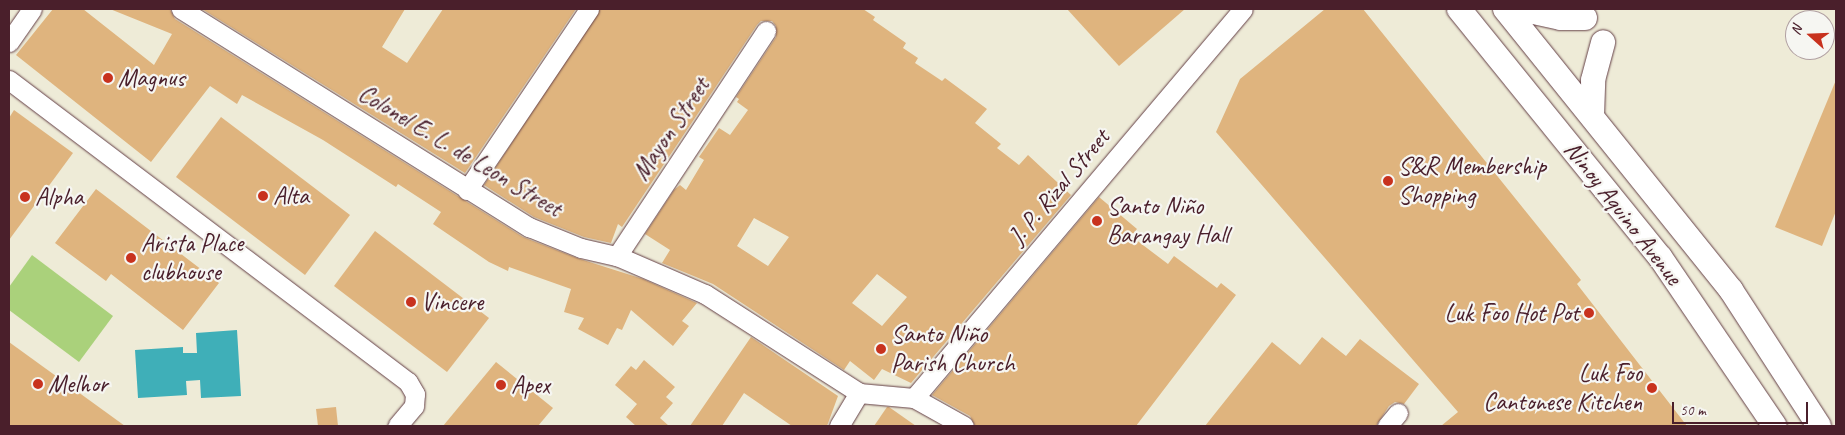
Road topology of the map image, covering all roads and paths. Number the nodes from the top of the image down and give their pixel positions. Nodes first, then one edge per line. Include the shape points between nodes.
1 (32, 9) edge
2 (181, 9) edge
3 (589, 9) edge
4 (1243, 9) edge
5 (1459, 9) edge
6 (1505, 9) edge
7 (1520, 9) edge
8 (1585, 18) dead end
9 (766, 31) dead end
10 (9, 42) edge
11 (1604, 42) dead end
12 (9, 80) edge
13 (1592, 116) junction
14 (467, 190) junction
15 (617, 256) junction
16 (859, 392) junction
17 (914, 398) junction
18 (397, 426) edge
19 (839, 426) edge
20 (964, 426) edge
21 (1775, 426) edge
22 (1820, 426) edge

1 - 10 street
2 - 14 street, Colonel E. L. de Leon Street
3 - 14 street
4 - 17 street, J. P. Rizal Street
5 - 21 main road, Ninoy Aquino Avenue via 1660,257
6 - 13 main road, Ninoy Aquino Avenue
7 - 8 main road via 1561,18
9 - 15 street, Mayon Street
11 - 13 main road via 1593,80
12 - 18 street via 408,382 415,394 414,406
13 - 22 main road, Ninoy Aquino Avenue via 1731,290
14 - 15 street, Colonel E. L. de Leon Street via 529,228 581,248
15 - 16 street, Colonel E. L. de Leon Street via 705,294
16 - 17 street, Colonel E. L. de Leon Street
16 - 19 street
17 - 20 street, Colonel E. L. de Leon Street

